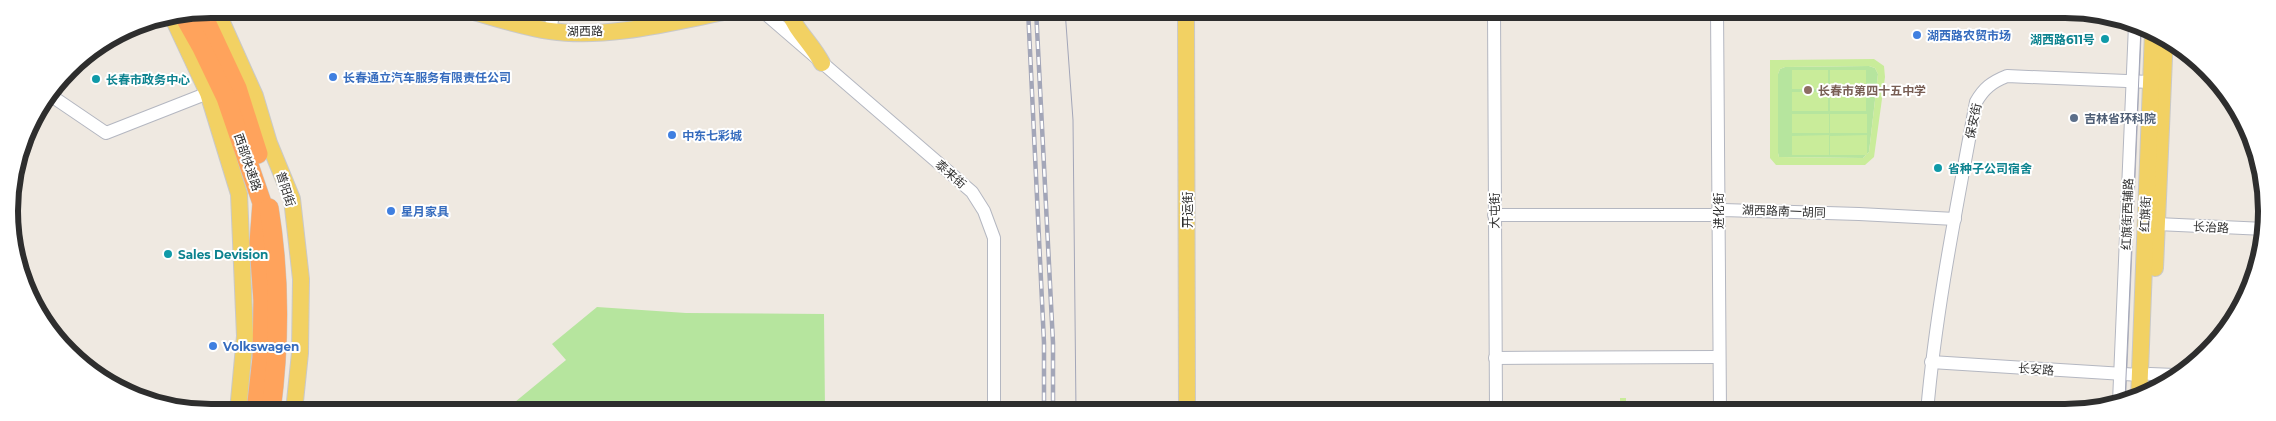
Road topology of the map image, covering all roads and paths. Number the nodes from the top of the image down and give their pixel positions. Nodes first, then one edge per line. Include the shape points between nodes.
1 (205, 18) edge
2 (220, 18) edge
3 (530, 18) edge
4 (539, 18) edge
5 (639, 18) edge
6 (689, 18) edge
7 (770, 18) edge
8 (791, 18) edge
9 (1186, 18) edge
10 (1494, 18) edge
11 (1717, 18) edge
12 (186, 19) edge
13 (174, 21) edge
14 (552, 21) edge
15 (2135, 30) edge
16 (2153, 38) edge
17 (2165, 45) edge
18 (822, 63) junction
19 (2133, 81) junction
20 (2150, 82) junction
21 (208, 92) junction
22 (54, 98) edge
23 (1718, 212) junction
24 (1494, 215) junction
25 (1955, 219) junction
26 (2157, 224) junction
27 (2258, 229) edge
28 (1719, 357) junction
29 (1495, 358) junction
30 (1931, 362) junction
31 (2120, 374) junction
32 (2145, 375) junction
33 (2167, 375) edge
34 (2147, 385) edge
35 (2142, 388) edge
36 (2119, 396) edge
37 (239, 404) edge
38 (257, 404) edge
39 (272, 404) edge
40 (295, 404) edge
41 (994, 404) edge
42 (1188, 404) edge
43 (1496, 404) edge
44 (1720, 404) edge
45 (1928, 404) edge

1 - 39 highway, 西部快速路 via 240,97 266,189 278,300
2 - 40 main road, 普阳街 via 255,96 269,143 292,199 302,279
3 - 14 main road, 湖西路
4 - 14 main road, 湖西路
5 - 14 main road, 湖西路
6 - 14 main road, 湖西路 via 628,29 581,33
7 - 18 street, 泰来街
8 - 18 main road via 796,30 814,47
9 - 42 main road, 开运街
10 - 24 street, 大屯街
11 - 23 street, 进化街
12 - 38 highway, 西部快速路 via 226,98 262,203 259,243 263,294 262,358
13 - 21 main road
15 - 19 street, 红旗街西辅路
16 - 20 main road, 红旗街
17 - 26 main road, 红旗街
18 - 41 street, 泰来街 via 972,192 984,211 994,238
19 - 20 street, 保安街
19 - 25 street, 保安街 via 2007,76 1993,81 1976,102
19 - 31 street, 红旗街西辅路
20 - 32 main road, 红旗街
21 - 22 street via 106,133
21 - 37 main road via 239,194 245,336
23 - 24 street, 湖西路南一胡同 via 1714,215
23 - 25 street, 湖西路南一胡同 via 1752,210
23 - 28 street, 进化街
24 - 29 street, 大屯街
25 - 30 street, 保安街
26 - 27 street, 长治路
26 - 32 main road, 红旗街
28 - 29 street
28 - 44 street, 进化街
29 - 43 street, 大屯街
30 - 31 street, 长安路
30 - 45 street, 保安街
31 - 32 street, 长安路
31 - 36 street, 红旗街西辅路
32 - 33 street, 长安路
32 - 34 main road, 红旗街
32 - 35 main road, 红旗街

